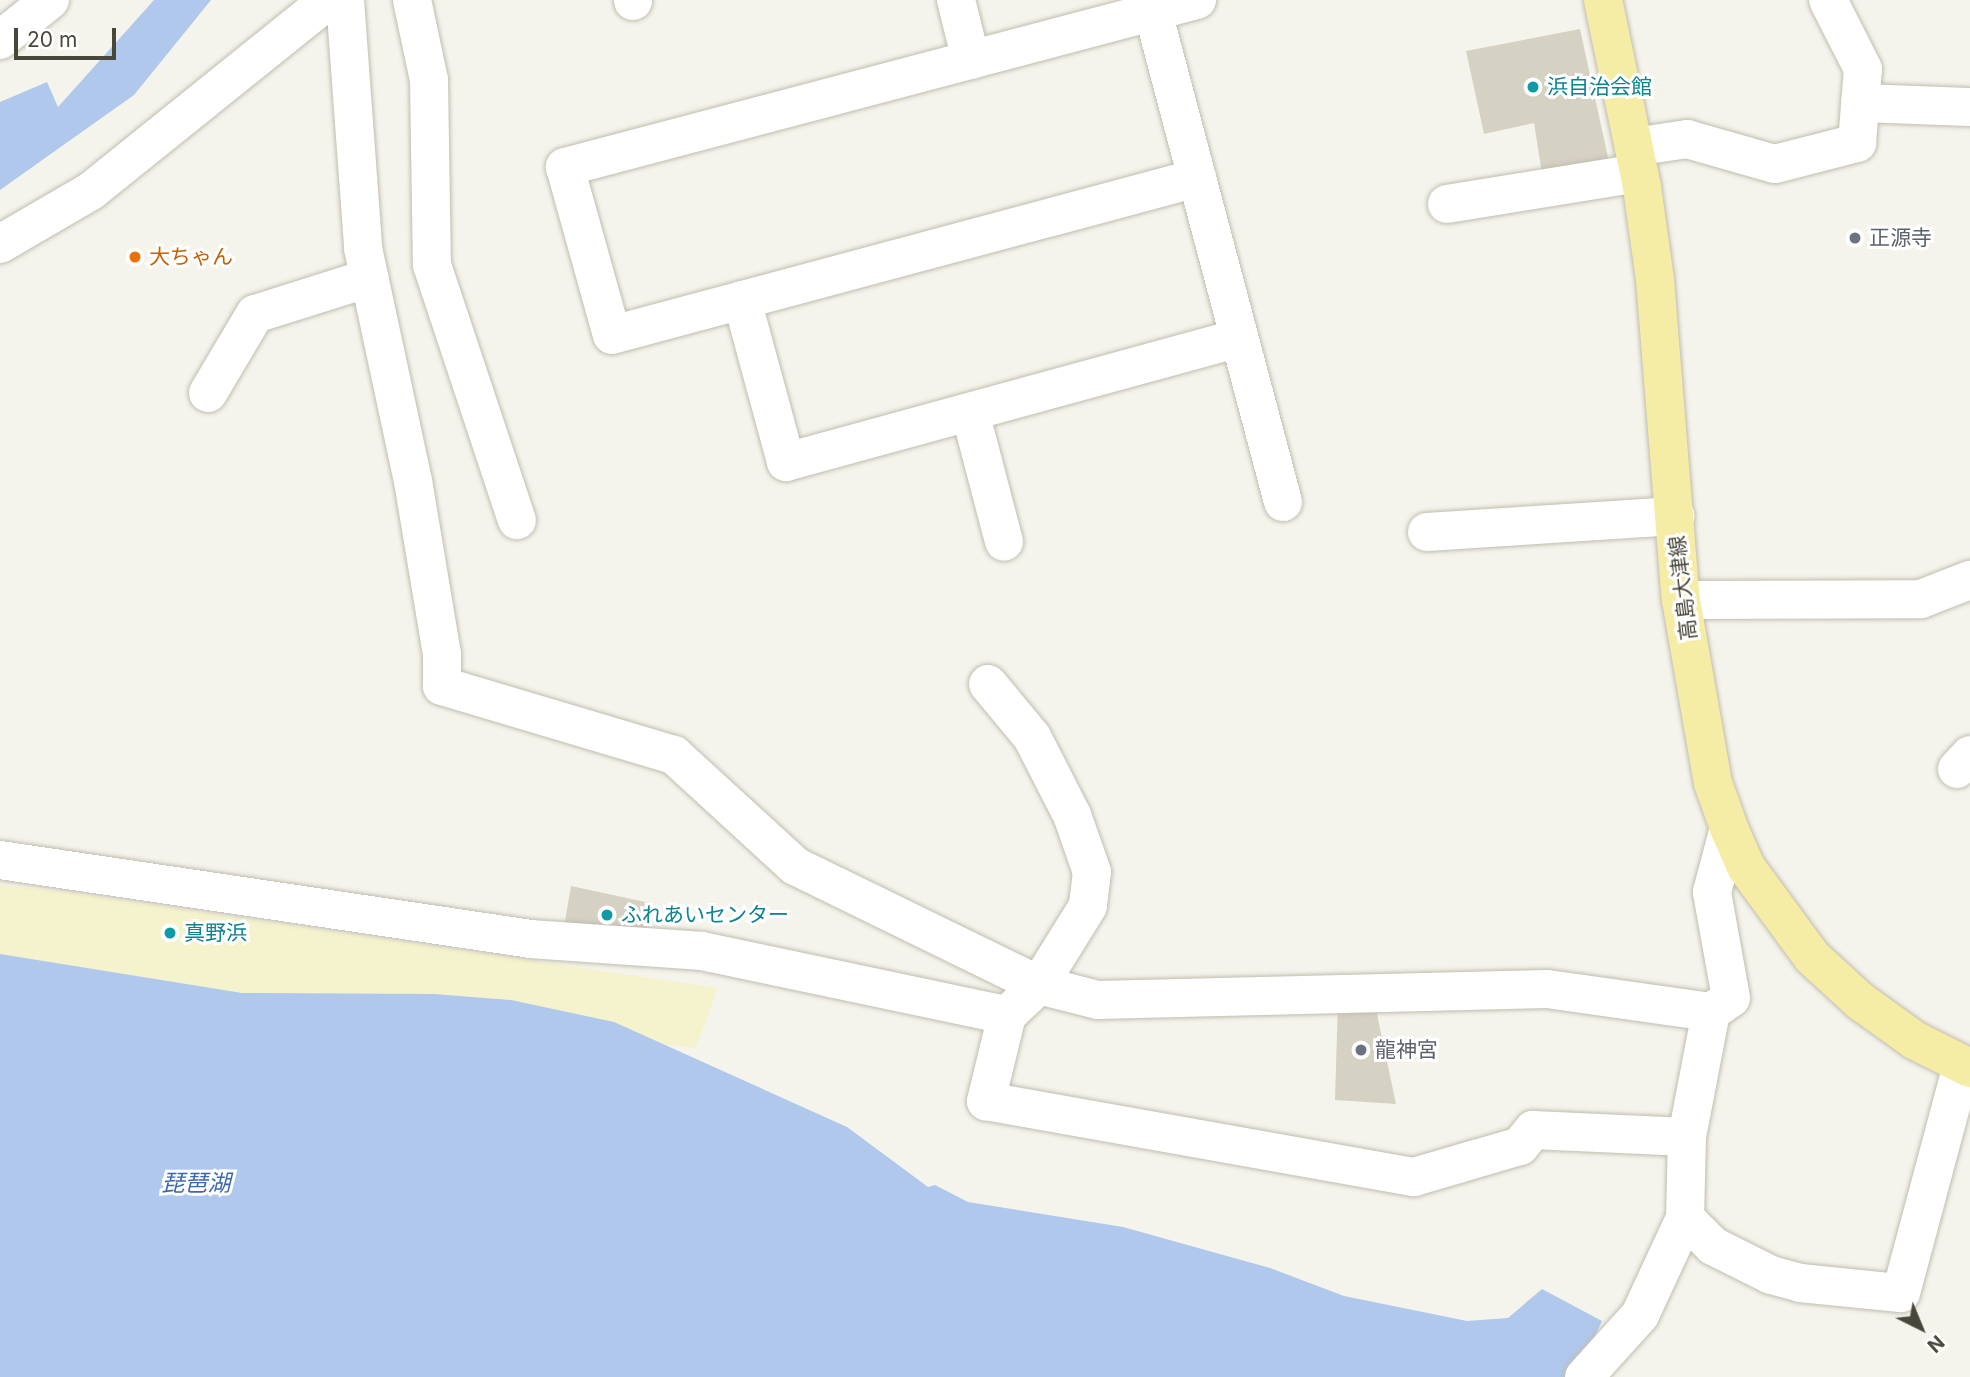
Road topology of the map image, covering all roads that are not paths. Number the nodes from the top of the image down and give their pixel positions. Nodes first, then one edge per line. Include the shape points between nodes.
1 (50, 0) edge
2 (335, 0) edge
3 (345, 0) edge
4 (412, 0) edge
5 (956, 0) edge
6 (1197, 0) edge
7 (1603, 0) edge
8 (1828, 0) edge
9 (1153, 12) junction
10 (0, 40) edge
11 (971, 60) junction
12 (1860, 103) junction
13 (1970, 107) edge
14 (1637, 160) junction
15 (1197, 178) junction
16 (1447, 204) dead end
17 (0, 244) edge
18 (369, 278) junction
19 (742, 300) junction
20 (1239, 338) junction
21 (208, 393) dead end
22 (970, 412) junction
23 (1283, 502) dead end
24 (1675, 516) junction
25 (517, 520) dead end
26 (1427, 532) dead end
27 (1004, 542) dead end
28 (1970, 580) edge
29 (1681, 600) junction
30 (988, 684) dead end
31 (1728, 828) junction
32 (0, 860) edge
33 (1039, 985) junction
34 (1711, 1012) junction
35 (1007, 1015) junction
36 (1966, 1067) edge
37 (1687, 1137) junction
38 (1685, 1218) junction
39 (1584, 1377) edge

1 - 10 street
2 - 17 street via 322,5 90,191
3 - 18 street
4 - 25 street via 429,80 432,265
5 - 11 street
6 - 9 street
7 - 14 main road, 高島大津線
8 - 12 street via 1863,69
9 - 11 street
9 - 15 street
11 - 19 street via 565,167 612,335
12 - 13 street
12 - 14 street via 1857,142 1775,164 1687,139
14 - 16 street
14 - 24 main road, 高島大津線 via 1655,280
15 - 19 street
15 - 20 street
18 - 21 street via 255,314
18 - 33 street via 415,493 442,654 442,686 674,755 795,866
19 - 22 street via 786,462
20 - 22 street
20 - 23 street
22 - 27 street
24 - 26 street
24 - 29 main road, 高島大津線
28 - 29 street via 1921,599
29 - 31 main road, 高島大津線 via 1713,783
30 - 33 street via 1032,737 1072,816 1093,872 1088,906
31 - 34 street via 1712,892 1731,998
31 - 36 main road, 高島大津線 via 1746,867 1812,957 1860,1001 1914,1040
32 - 35 street via 531,939 702,951
33 - 34 street via 1098,1000 1547,989
33 - 35 street
34 - 37 street
35 - 37 street via 986,1101 1264,1153 1414,1177 1520,1146 1533,1130
36 - 38 street via 1901,1293 1800,1283 1771,1275 1713,1246
37 - 38 street
38 - 39 street via 1640,1315

